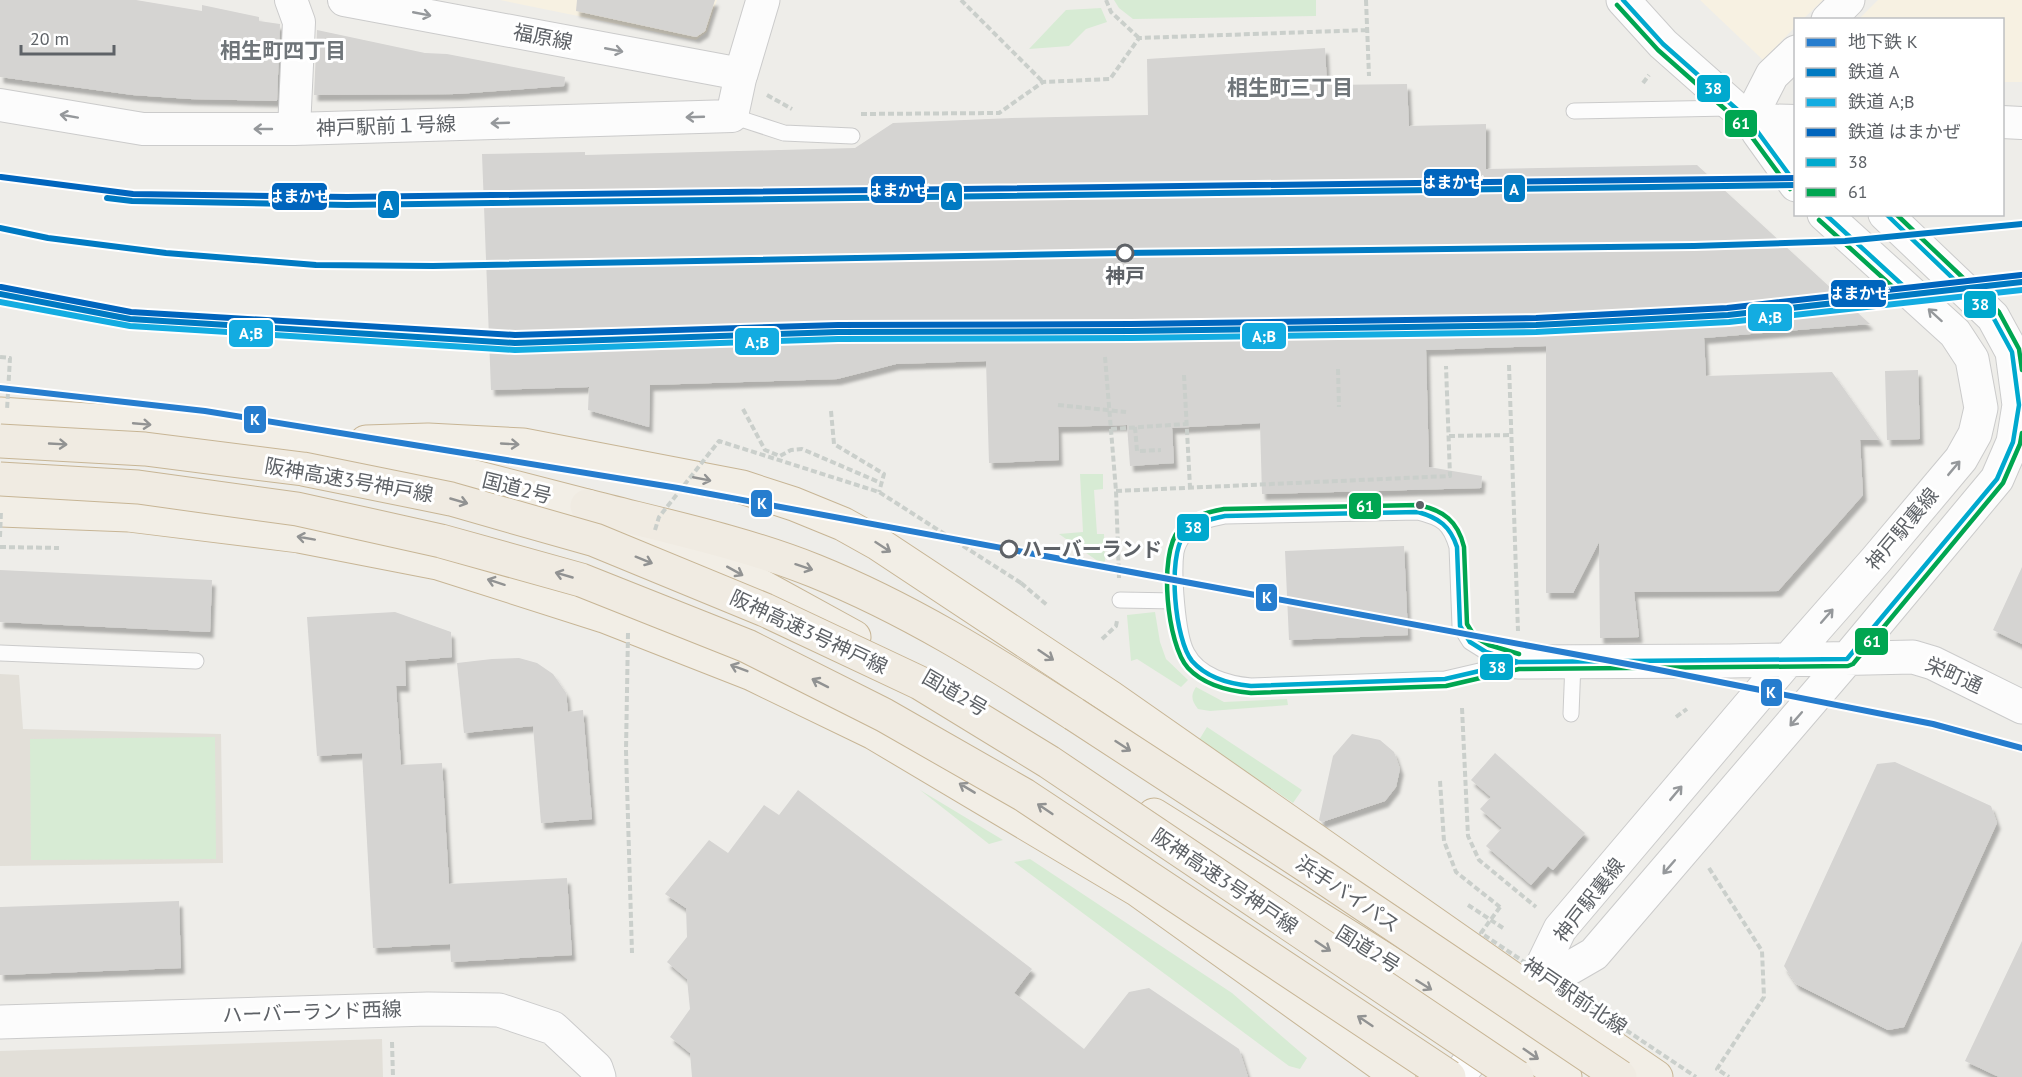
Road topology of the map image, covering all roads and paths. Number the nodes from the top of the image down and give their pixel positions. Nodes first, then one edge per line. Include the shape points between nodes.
1 (291, 0) edge
2 (344, 0) edge
3 (763, 0) edge
4 (961, 0) edge
5 (1106, 0) edge
6 (1366, 0) edge
7 (1623, 0) edge
8 (1848, 0) edge
9 (1830, 18) edge
10 (1367, 30) junction
11 (1139, 38) junction
12 (1794, 54) edge
13 (741, 74) junction
14 (1649, 75) dead end
15 (1369, 76) dead end
16 (1043, 82) junction
17 (1643, 83) dead end
18 (0, 105) edge
19 (1574, 111) dead end
20 (801, 114) dead end
21 (859, 114) dead end
22 (1742, 114) junction
23 (732, 116) junction
24 (1794, 120) edge
25 (2004, 122) edge
26 (2022, 123) edge
27 (294, 129) junction
28 (852, 136) dead end
29 (1794, 147) edge
30 (1794, 182) edge
31 (1826, 216) edge
32 (1887, 216) edge
33 (2017, 351) edge
34 (1105, 357) dead end
35 (1972, 359) junction
36 (1509, 365) dead end
37 (1446, 366) dead end
38 (1338, 369) dead end
39 (1184, 375) dead end
40 (1058, 405) dead end
41 (1339, 407) dead end
42 (743, 409) dead end
43 (831, 411) dead end
44 (1110, 411) junction
45 (1126, 412) dead end
46 (0, 414) edge
47 (1186, 424) junction
48 (1135, 427) junction
49 (1111, 429) junction
50 (1511, 435) junction
51 (1449, 436) junction
52 (0, 441) edge
53 (305, 443) junction
54 (1161, 450) dead end
55 (0, 478) edge
56 (881, 483) junction
57 (1190, 487) junction
58 (1116, 491) junction
59 (879, 492) dead end
60 (586, 506) junction
61 (0, 510) edge
62 (0, 547) edge
63 (59, 548) dead end
64 (1021, 583) dead end
65 (1120, 600) junction
66 (1176, 601) junction
67 (1047, 606) dead end
68 (1102, 639) dead end
69 (1518, 647) junction
70 (0, 653) edge
71 (1847, 658) junction
72 (1788, 660) junction
73 (196, 661) dead end
74 (1573, 662) junction
75 (2022, 707) edge
76 (1462, 708) dead end
77 (1688, 709) dead end
78 (1571, 714) dead end
79 (1676, 717) dead end
80 (1440, 781) dead end
81 (1709, 868) dead end
82 (1539, 910) dead end
83 (1530, 992) junction
84 (0, 1022) edge
85 (1497, 1030) junction
86 (392, 1035) dead end
87 (393, 1077) edge
88 (599, 1077) edge
89 (1400, 1077) edge
90 (1449, 1077) edge
91 (1457, 1077) edge
92 (1517, 1077) edge
93 (1565, 1077) edge
94 (1620, 1077) edge
95 (1656, 1077) edge
96 (1696, 1077) edge
97 (1729, 1077) edge

1 - 27 street via 299,22
2 -> 13 street, 福原線
3 - 13 street
4 - 16 path
5 - 11 path via 1111,12
6 - 10 path
7 - 22 street via 1663,44
8 - 9 street
10 - 11 path
10 - 15 path
11 - 16 path via 1110,79
12 - 22 street
13 - 23 street
14 - 17 path
16 - 21 path via 999,113
27 -> 18 street, 神戸駅前１号線 via 143,129
19 - 22 lane
20 - 23 path via 767,95
22 - 24 street
22 - 29 street
22 - 30 street
23 -> 27 street, 神戸駅前１号線
23 - 28 lane via 784,133
25 - 26 street
35 -> 31 street via 1955,333
32 - 33 street via 1993,316
33 - 35 street
33 - 71 street, 神戸駅裏線 via 2019,405 2013,442 1997,479
34 - 44 path
72 -> 35 street, 神戸駅裏線 via 1961,459 1975,434 1981,408
36 - 50 path
37 - 51 path
38 - 41 path
39 - 47 path
40 - 44 path
42 - 56 path via 765,450 780,456 802,449
43 - 56 path via 834,444 884,474
44 - 45 path
44 - 49 path
46 -> 53 highway, 国道2号 via 146,424
47 - 48 path
47 - 57 path
48 - 49 path
48 - 54 path via 1137,451
49 - 58 path
50 - 51 path
50 - 69 path
51 - 57 path via 1450,476
52 -> 92 highway, 阪神高速3号神戸線, bridge via 145,449 291,467 451,499 595,540 765,610 920,683 1049,762
53 - 60 highway, 国道2号 via 459,473
53 -> 83 highway via 428,440 523,445 742,487 843,524 1110,697
90 -> 55 highway, 阪神高速3号神戸線, bridge via 1024,795 884,715 747,646 581,580 441,541 297,509 138,487
56 - 59 path
57 - 58 path
58 - 65 path
60 -> 85 highway, 国道2号 via 721,564 928,677 1068,760
60 -> 94 highway, 浜手バイパス, bridge via 730,543 813,570 889,603 964,644 1307,866
89 -> 61 highway via 1138,890 874,733 752,674 604,616 438,563 299,536 129,515
62 - 63 path
64 - 67 path
65 - 66 lane
65 - 68 path via 1116,626
66 - 69 lane via 1187,654 1216,679 1232,684 1445,679
66 - 69 lane via 1176,550 1184,535 1202,521 1225,516 1418,512 1435,516 1454,534 1460,626 1470,642 1486,652
69 - 74 street, 栄町通
70 - 73 lane
71 - 72 street, 栄町通
71 - 75 street, 栄町通 via 1913,657
71 -> 83 street, 神戸駅裏線 via 1594,954
72 - 74 street, 栄町通
83 -> 72 street, 神戸駅裏線 via 1560,929
74 - 78 lane
76 - 82 path via 1468,836 1479,860
77 - 79 path
80 - 96 path, 神戸駅前北線, bridge via 1444,841 1456,872 1500,907 1481,933
81 - 97 path via 1762,951 1764,997 1717,1069
83 - 85 street
83 - 95 highway
84 - 88 street, ハーバーランド西線 via 499,1010 554,1028 596,1068
85 - 91 street
85 -> 93 highway, 国道2号
86 - 87 path

